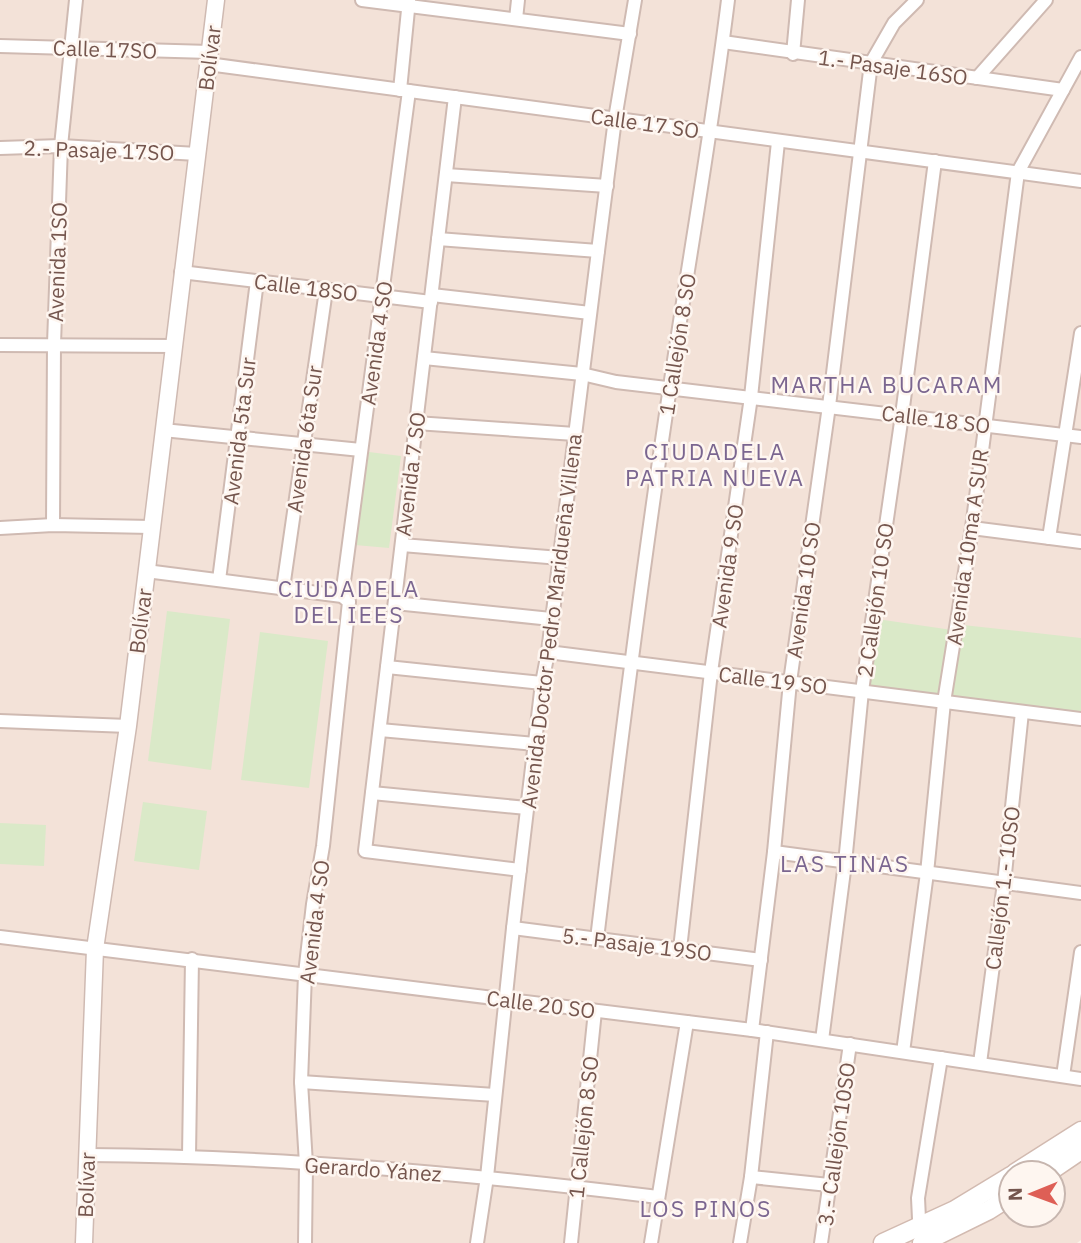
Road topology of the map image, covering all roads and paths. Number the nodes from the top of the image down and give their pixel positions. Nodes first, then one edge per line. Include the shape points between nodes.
1 (76, 0) edge
2 (216, 0) edge
3 (362, 0) edge
4 (518, 0) edge
5 (635, 0) edge
6 (728, 0) edge
7 (798, 0) edge
8 (917, 0) edge
9 (1046, 0) edge
10 (409, 3) edge
11 (516, 19) junction
12 (629, 34) junction
13 (723, 42) junction
14 (0, 46) edge
15 (72, 47) junction
16 (793, 54) junction
17 (1081, 57) edge
18 (209, 58) junction
19 (871, 63) junction
20 (978, 78) junction
21 (405, 90) junction
22 (1063, 90) junction
23 (455, 97) junction
24 (615, 119) junction
25 (710, 132) junction
26 (778, 142) junction
27 (61, 146) junction
28 (0, 148) edge
29 (860, 151) junction
30 (197, 154) junction
31 (935, 161) junction
32 (1018, 172) junction
33 (446, 175) junction
34 (1081, 181) edge
35 (607, 186) junction
36 (438, 239) junction
37 (598, 251) junction
38 (181, 272) junction
39 (257, 281) junction
40 (326, 290) junction
41 (382, 297) junction
42 (431, 298) junction
43 (590, 313) junction
44 (1081, 333) edge
45 (54, 344) junction
46 (0, 345) edge
47 (174, 346) junction
48 (424, 358) junction
49 (582, 374) junction
50 (670, 388) junction
51 (751, 397) junction
52 (829, 406) junction
53 (902, 415) junction
54 (416, 423) junction
55 (985, 425) junction
56 (163, 430) junction
57 (575, 435) junction
58 (1065, 435) junction
59 (1081, 437) edge
60 (239, 438) junction
61 (303, 444) junction
62 (361, 450) junction
63 (54, 526) junction
64 (151, 527) junction
65 (0, 528) edge
66 (972, 528) junction
67 (1049, 538) junction
68 (1081, 542) edge
69 (402, 545) junction
70 (560, 558) junction
71 (146, 571) junction
72 (219, 580) junction
73 (282, 588) junction
74 (346, 599) junction
75 (395, 603) junction
76 (551, 618) junction
77 (548, 652) junction
78 (630, 662) junction
79 (387, 667) junction
80 (711, 672) junction
81 (790, 682) junction
82 (542, 683) junction
83 (862, 691) junction
84 (944, 702) junction
85 (1022, 712) junction
86 (1081, 719) edge
87 (0, 721) edge
88 (128, 726) junction
89 (380, 730) junction
90 (535, 744) junction
91 (372, 793) junction
92 (527, 808) junction
93 (775, 852) junction
94 (845, 863) junction
95 (520, 870) junction
96 (927, 873) junction
97 (1004, 883) junction
98 (1081, 893) edge
99 (513, 928) junction
100 (0, 937) edge
101 (597, 939) junction
102 (95, 949) junction
103 (680, 949) junction
104 (1081, 952) edge
105 (191, 959) junction
106 (761, 960) junction
107 (305, 974) junction
108 (506, 999) junction
109 (595, 1011) junction
110 (687, 1022) junction
111 (752, 1030) junction
112 (767, 1032) junction
113 (822, 1040) junction
114 (850, 1044) junction
115 (903, 1052) junction
116 (941, 1058) junction
117 (980, 1063) junction
118 (1063, 1076) junction
119 (1081, 1079) edge
120 (301, 1082) junction
121 (495, 1095) junction
122 (1081, 1131) edge
123 (88, 1155) junction
124 (189, 1156) junction
125 (1037, 1159) edge
126 (306, 1164) junction
127 (486, 1177) junction
128 (751, 1177) junction
129 (997, 1184) edge
130 (829, 1185) junction
131 (577, 1187) junction
132 (658, 1197) junction
133 (997, 1203) edge
134 (928, 1238) edge
135 (84, 1243) edge
136 (305, 1243) edge
137 (477, 1243) edge
138 (571, 1243) edge
139 (651, 1243) edge
140 (740, 1243) edge
141 (821, 1243) edge
142 (883, 1243) edge

1 - 15 street, Avenida 1SO
2 - 18 street, Bolívar
3 - 10 street
4 - 11 street
5 - 12 street, Avenida Doctor Pedro Maridueña Villena
6 - 13 street, 1 Callejón 8 SO
7 - 16 street
8 - 19 street, Avenida 10 SO via 894,23
9 - 20 street
10 - 11 street
10 - 21 street, Avenida 4 SO
11 - 12 street
12 - 24 street, Avenida Doctor Pedro Maridueña Villena
13 - 16 street, 1.- Pasaje 16SO
13 - 25 street, 1 Callejón 8 SO
14 - 15 street, Calle 17SO
15 - 18 street, Calle 17SO
15 - 27 street, Avenida 1SO
16 - 19 street, 1.- Pasaje 16SO
17 - 22 street, Avenida 10ma A SUR
18 - 21 street, Calle 17 SO
18 - 30 street, Bolívar
19 - 20 street, 1.- Pasaje 16SO
19 - 29 street, Avenida 10 SO
20 - 22 street, 1.- Pasaje 16SO
21 - 23 street, Calle 17 SO
21 - 41 street, Avenida 4 SO
22 - 32 street, Avenida 10ma A SUR
23 - 24 street, Calle 17 SO
23 - 33 street, Avenida 7 SO
24 - 25 street, Calle 17 SO
24 - 35 street, Avenida Doctor Pedro Maridueña Villena
25 - 26 street, Calle 17 SO
25 - 50 street, 1 Callejón 8 SO
26 - 29 street, Calle 17 SO
26 - 51 street, Avenida 9 SO
27 - 28 street, 2.- Pasaje 17SO
27 - 30 street, 2.- Pasaje 17SO
27 - 45 street, Avenida 1SO
29 - 31 street, Calle 17 SO
29 - 52 street, Avenida 10 SO
30 - 38 street, Bolívar
31 - 32 street, Calle 17 SO
31 - 53 street, 2 Callejón 10 SO
32 - 34 street, Calle 17 SO
32 - 55 street, Avenida 10ma A SUR
33 - 35 street
33 - 36 street, Avenida 7 SO
35 - 37 street, Avenida Doctor Pedro Maridueña Villena
36 - 37 street
36 - 42 street, Avenida 7 SO
37 - 43 street, Avenida Doctor Pedro Maridueña Villena
38 - 39 street, Calle 18SO
38 - 47 street, Bolívar
39 - 40 street, Calle 18SO
39 - 60 street, Avenida 5ta Sur
40 - 41 street, Calle 18SO
40 - 61 street, Avenida 6ta Sur
41 - 42 street, Calle 18SO
41 - 62 street, Avenida 4 SO
42 - 43 street, Calle 18SO
42 - 48 street, Avenida 7 SO
43 - 49 street, Avenida Doctor Pedro Maridueña Villena
44 - 58 street
45 - 46 street
45 - 47 street
45 - 63 street, Avenida 1SO
47 - 56 street, Bolívar
48 - 49 street, Calle 18 SO
48 - 54 street, Avenida 7 SO
49 - 50 street, Calle 18 SO
49 - 57 street, Avenida Doctor Pedro Maridueña Villena
50 - 51 street, Calle 18 SO
50 - 78 street, 1 Callejón 8 SO
51 - 52 street, Calle 18 SO
51 - 80 street, Avenida 9 SO
52 - 53 street, Calle 18 SO
52 - 81 street, Avenida 10 SO
53 - 55 street, Calle 18 SO
53 - 83 street, 2 Callejón 10 SO
54 - 57 street
54 - 69 street, Avenida 7 SO
55 - 58 street, Calle 18 SO
55 - 66 street, Avenida 10ma A SUR
56 - 60 street
56 - 64 street, Bolívar
57 - 70 street, Avenida Doctor Pedro Maridueña Villena
58 - 59 street, Calle 18 SO
58 - 67 street
60 - 61 street
60 - 72 street, Avenida 5ta Sur
61 - 62 street
61 - 73 street, Avenida 6ta Sur
62 - 74 street, Avenida 4 SO
63 - 64 street
63 - 65 street
64 - 71 street, Bolívar
66 - 67 street
66 - 84 street, Avenida 10ma A SUR
67 - 68 street
69 - 70 street
69 - 75 street, Avenida 7 SO
70 - 76 street, Avenida Doctor Pedro Maridueña Villena
71 - 72 street
71 - 88 street, Bolívar
72 - 73 street
73 - 74 street
74 - 107 street, Avenida 4 SO via 323,846
75 - 76 street
75 - 79 street, Avenida 7 SO
76 - 77 street, Avenida Doctor Pedro Maridueña Villena
77 - 78 street, Calle 19 SO
77 - 82 street, Avenida Doctor Pedro Maridueña Villena
78 - 80 street, Calle 19 SO
78 - 101 street, 1 Callejón 8 SO
79 - 82 street
79 - 89 street, Avenida 7 SO
80 - 81 street, Calle 19 SO
80 - 103 street, Avenida 9 SO
81 - 83 street, Calle 19 SO
81 - 93 street, Avenida 10 SO
82 - 90 street, Avenida Doctor Pedro Maridueña Villena
83 - 84 street, Calle 19 SO
83 - 94 street, 2 Callejón 10 SO
84 - 85 street, Calle 19 SO
84 - 96 street, Avenida 10ma A SUR
85 - 86 street, Calle 19 SO
85 - 97 street, Callejón 1.- 10SO
87 - 88 street
88 - 102 street, Bolívar
89 - 90 street
89 - 91 street, Avenida 7 SO
90 - 92 street, Avenida Doctor Pedro Maridueña Villena
91 - 92 street
91 - 95 street, Avenida 7 SO via 365,851
92 - 95 street, Avenida Doctor Pedro Maridueña Villena
93 - 94 street
93 - 106 street, Avenida 10 SO
94 - 96 street
94 - 113 street, 2 Callejón 10 SO
95 - 99 street, Avenida Doctor Pedro Maridueña Villena
96 - 97 street
96 - 115 street, Avenida 10ma A SUR
97 - 98 street
97 - 117 street, Callejón 1.- 10SO
99 - 101 street, 5.- Pasaje 19SO
99 - 108 street, Avenida Doctor Pedro Maridueña Villena
100 - 102 street, Calle 20 SO
101 - 103 street, 5.- Pasaje 19SO
102 - 105 street, Calle 20 SO
102 - 123 street, Bolívar
103 - 106 street, 5.- Pasaje 19SO
104 - 118 street
105 - 107 street, Calle 20 SO
105 - 124 street
106 - 111 street, Avenida 10 SO
107 - 108 street, Calle 20 SO
107 - 120 street, Avenida 4 SO
108 - 109 street, Calle 20 SO
108 - 121 street, Avenida Doctor Pedro Maridueña Villena
109 - 110 street, Calle 20 SO
109 - 131 street, 1 Callejón 8 SO
110 - 111 street, Calle 20 SO
110 - 132 street
111 - 112 street, Calle 20 SO
112 - 113 street, Calle 20 SO
112 - 128 street
113 - 114 street, Calle 20 SO
114 - 115 street, Calle 20 SO
114 - 130 street, 3.- Callejón 10SO
115 - 116 street, Calle 20 SO
116 - 117 street, Calle 20 SO
116 - 134 street via 918,1198 919,1219
117 - 118 street, Calle 20 SO
118 - 119 street, Calle 20 SO
120 - 121 street
120 - 126 street, Avenida 4 SO
121 - 127 street, Avenida Doctor Pedro Maridueña Villena
122 - 125 main road
123 - 124 street, Gerardo Yánez
123 - 135 street, Bolívar
124 - 126 street, Gerardo Yánez
126 - 127 street, Gerardo Yánez
126 - 136 street, Avenida 4 SO
127 - 131 street, Gerardo Yánez
127 - 137 street, Avenida Doctor Pedro Maridueña Villena
128 - 130 street
128 - 140 street
129 - 134 main road via 955,1210
130 - 141 street, 3.- Callejón 10SO
131 - 132 street, Gerardo Yánez
131 - 138 street, 1 Callejón 8 SO
132 - 139 street
133 - 134 main road
134 - 142 main road

